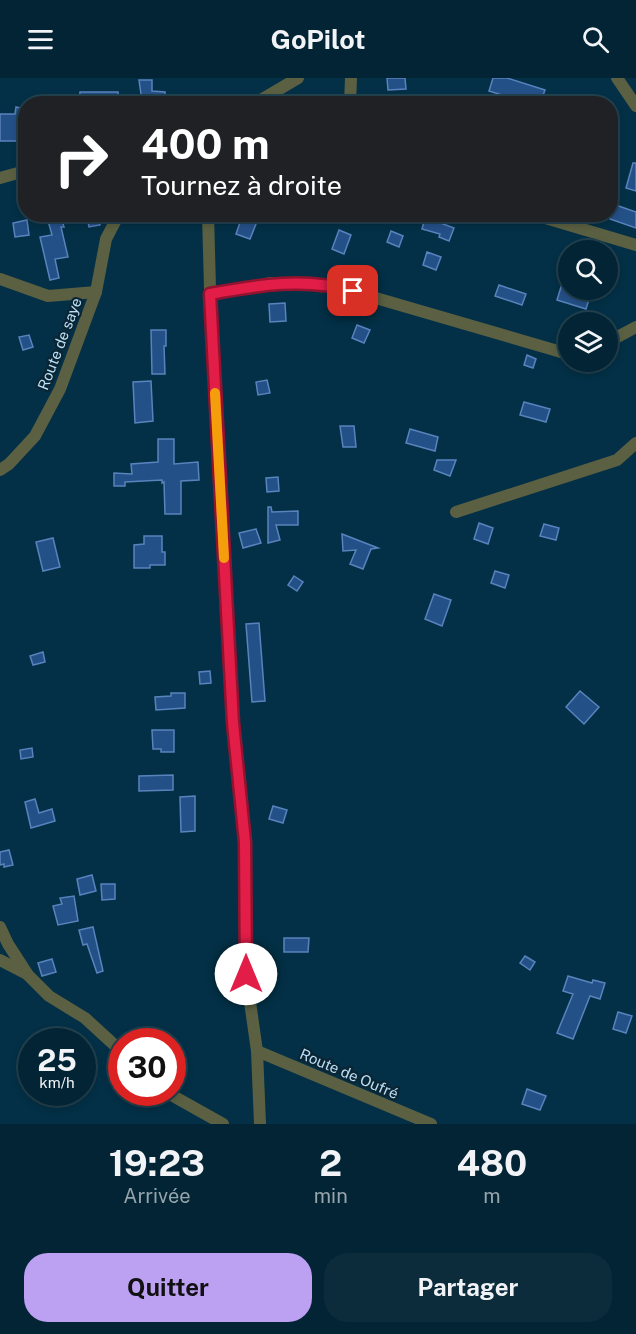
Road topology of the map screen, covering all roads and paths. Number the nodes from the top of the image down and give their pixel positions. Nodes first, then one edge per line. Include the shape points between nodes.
1 (298, 78) edge
2 (351, 78) edge
3 (617, 78) edge
4 (268, 96) edge
5 (350, 96) edge
6 (636, 106) edge
7 (18, 173) edge
8 (0, 178) edge
9 (115, 222) edge
10 (208, 222) edge
11 (559, 222) edge
12 (636, 245) edge
13 (0, 279) edge
14 (96, 292) junction
15 (210, 294) junction
16 (636, 327) edge
17 (618, 337) edge
18 (558, 351) edge
19 (636, 443) edge
20 (0, 470) edge
21 (456, 512) dead end
22 (0, 927) edge
23 (0, 960) edge
24 (28, 975) junction
25 (108, 1039) edge
26 (256, 1051) junction
27 (186, 1103) edge
28 (223, 1124) edge
29 (260, 1124) edge
30 (431, 1124) edge

1 - 4 street
2 - 5 street
3 - 6 street
7 - 8 street
9 - 14 street, Route de saye via 106,239
10 - 15 street
11 - 12 street
13 - 14 street via 48,296
14 - 20 street, Route de saye via 60,389 35,436
15 - 18 street via 271,283 331,285
15 - 26 street via 232,711 245,842 246,974
16 - 17 street
19 - 21 street via 616,460
22 - 24 street
23 - 24 street
24 - 25 street
26 - 29 street
26 - 30 street, Route de Oufré
27 - 28 street

